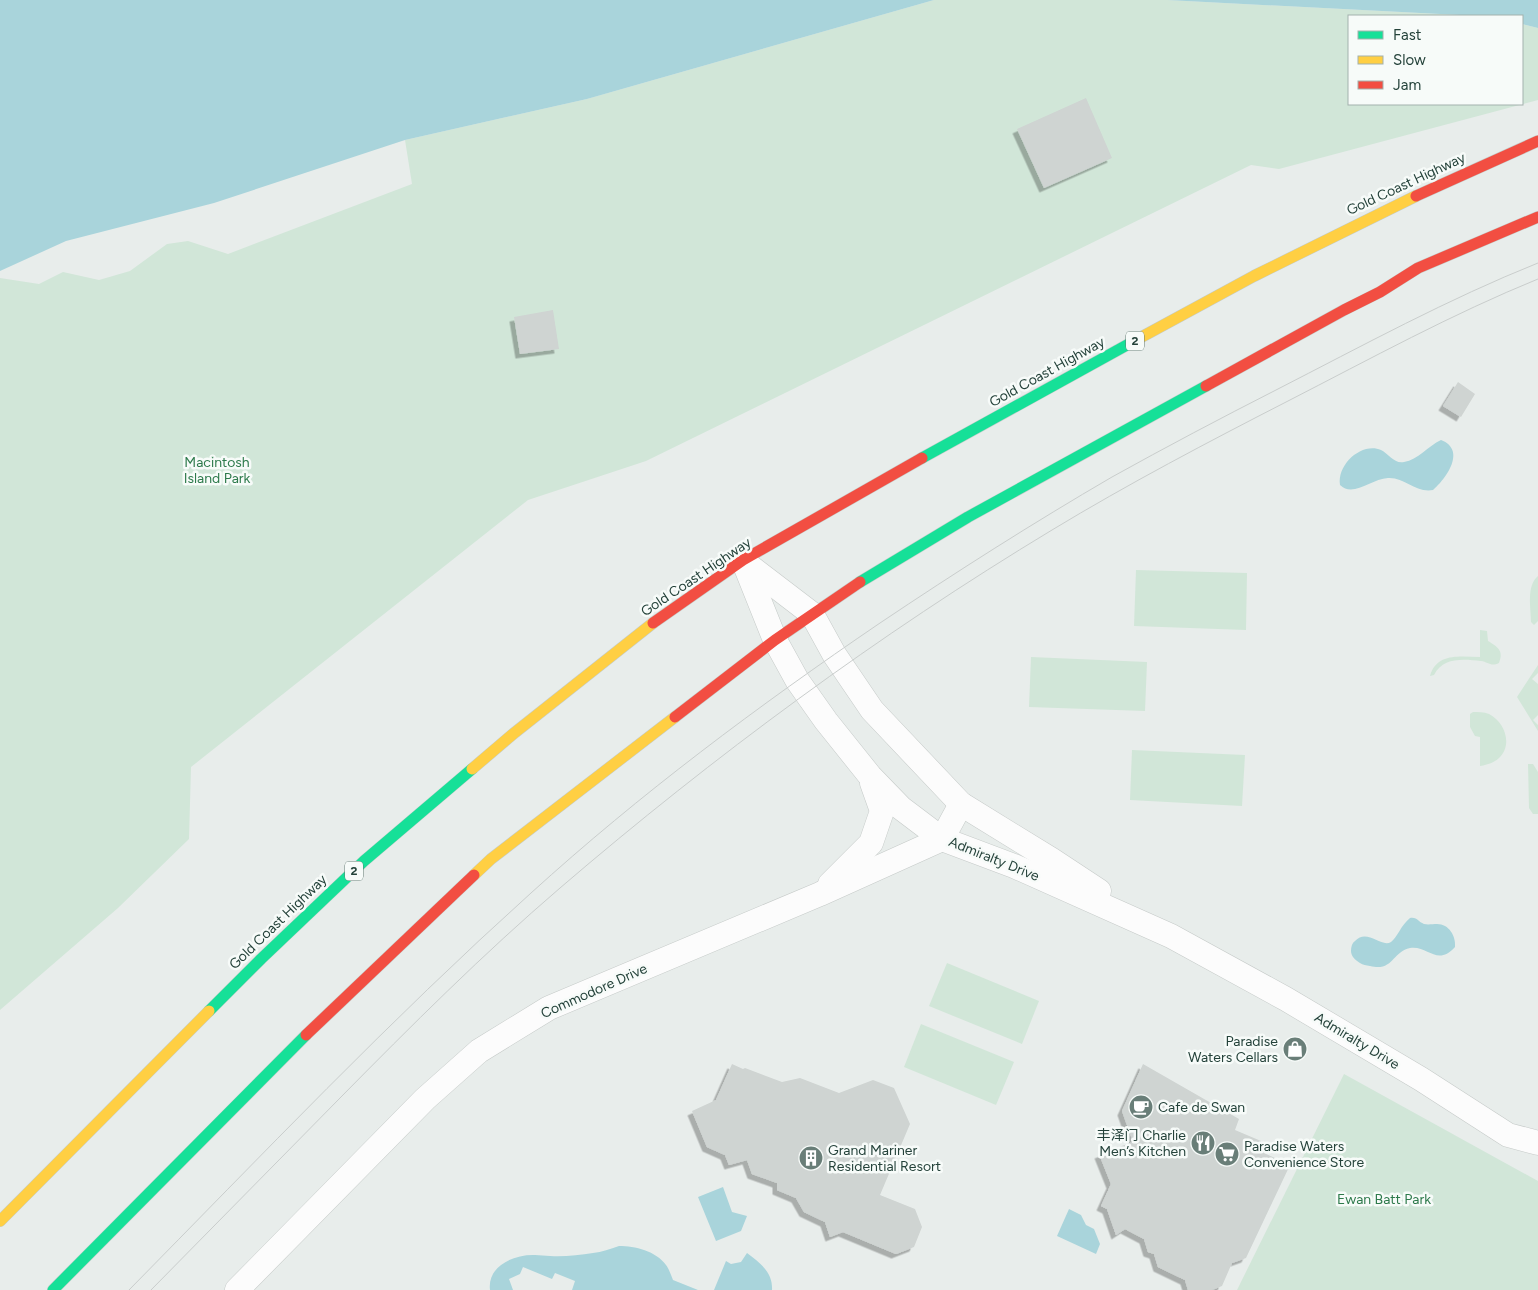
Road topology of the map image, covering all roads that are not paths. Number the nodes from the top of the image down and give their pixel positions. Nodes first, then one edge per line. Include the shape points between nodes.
1 (1538, 141) edge
2 (1538, 217) edge
3 (743, 560) junction
4 (812, 614) junction
5 (775, 640) junction
6 (870, 776) junction
7 (960, 804) junction
8 (942, 838) junction
9 (820, 894) junction
10 (1148, 925) junction
11 (1538, 1143) edge
12 (0, 1221) edge
13 (53, 1290) edge
14 (238, 1290) edge

1 - 3 highway, Gold Coast Highway / 2 via 1383,211 1254,276 880,480
2 - 4 highway via 1418,268 1380,292 968,516
3 - 4 street
3 - 5 street, Admiralty Drive
3 - 12 highway, Gold Coast Highway / 2 via 659,618 513,734 364,861 261,959
4 - 5 highway
4 - 7 street, Admiralty Drive via 834,654 872,710
5 - 6 street, Admiralty Drive via 816,710
5 - 13 highway via 491,859 281,1059
6 - 8 street, Admiralty Drive via 901,808
6 - 9 street via 882,811 871,843
7 - 8 street
7 - 10 street, Admiralty Drive via 1052,860
8 - 9 street, Commodore Drive
8 - 10 street, Admiralty Drive
9 - 14 street, Commodore Drive via 549,1008 479,1051 425,1099
10 - 11 street, Admiralty Drive via 1286,999 1421,1079 1508,1136

